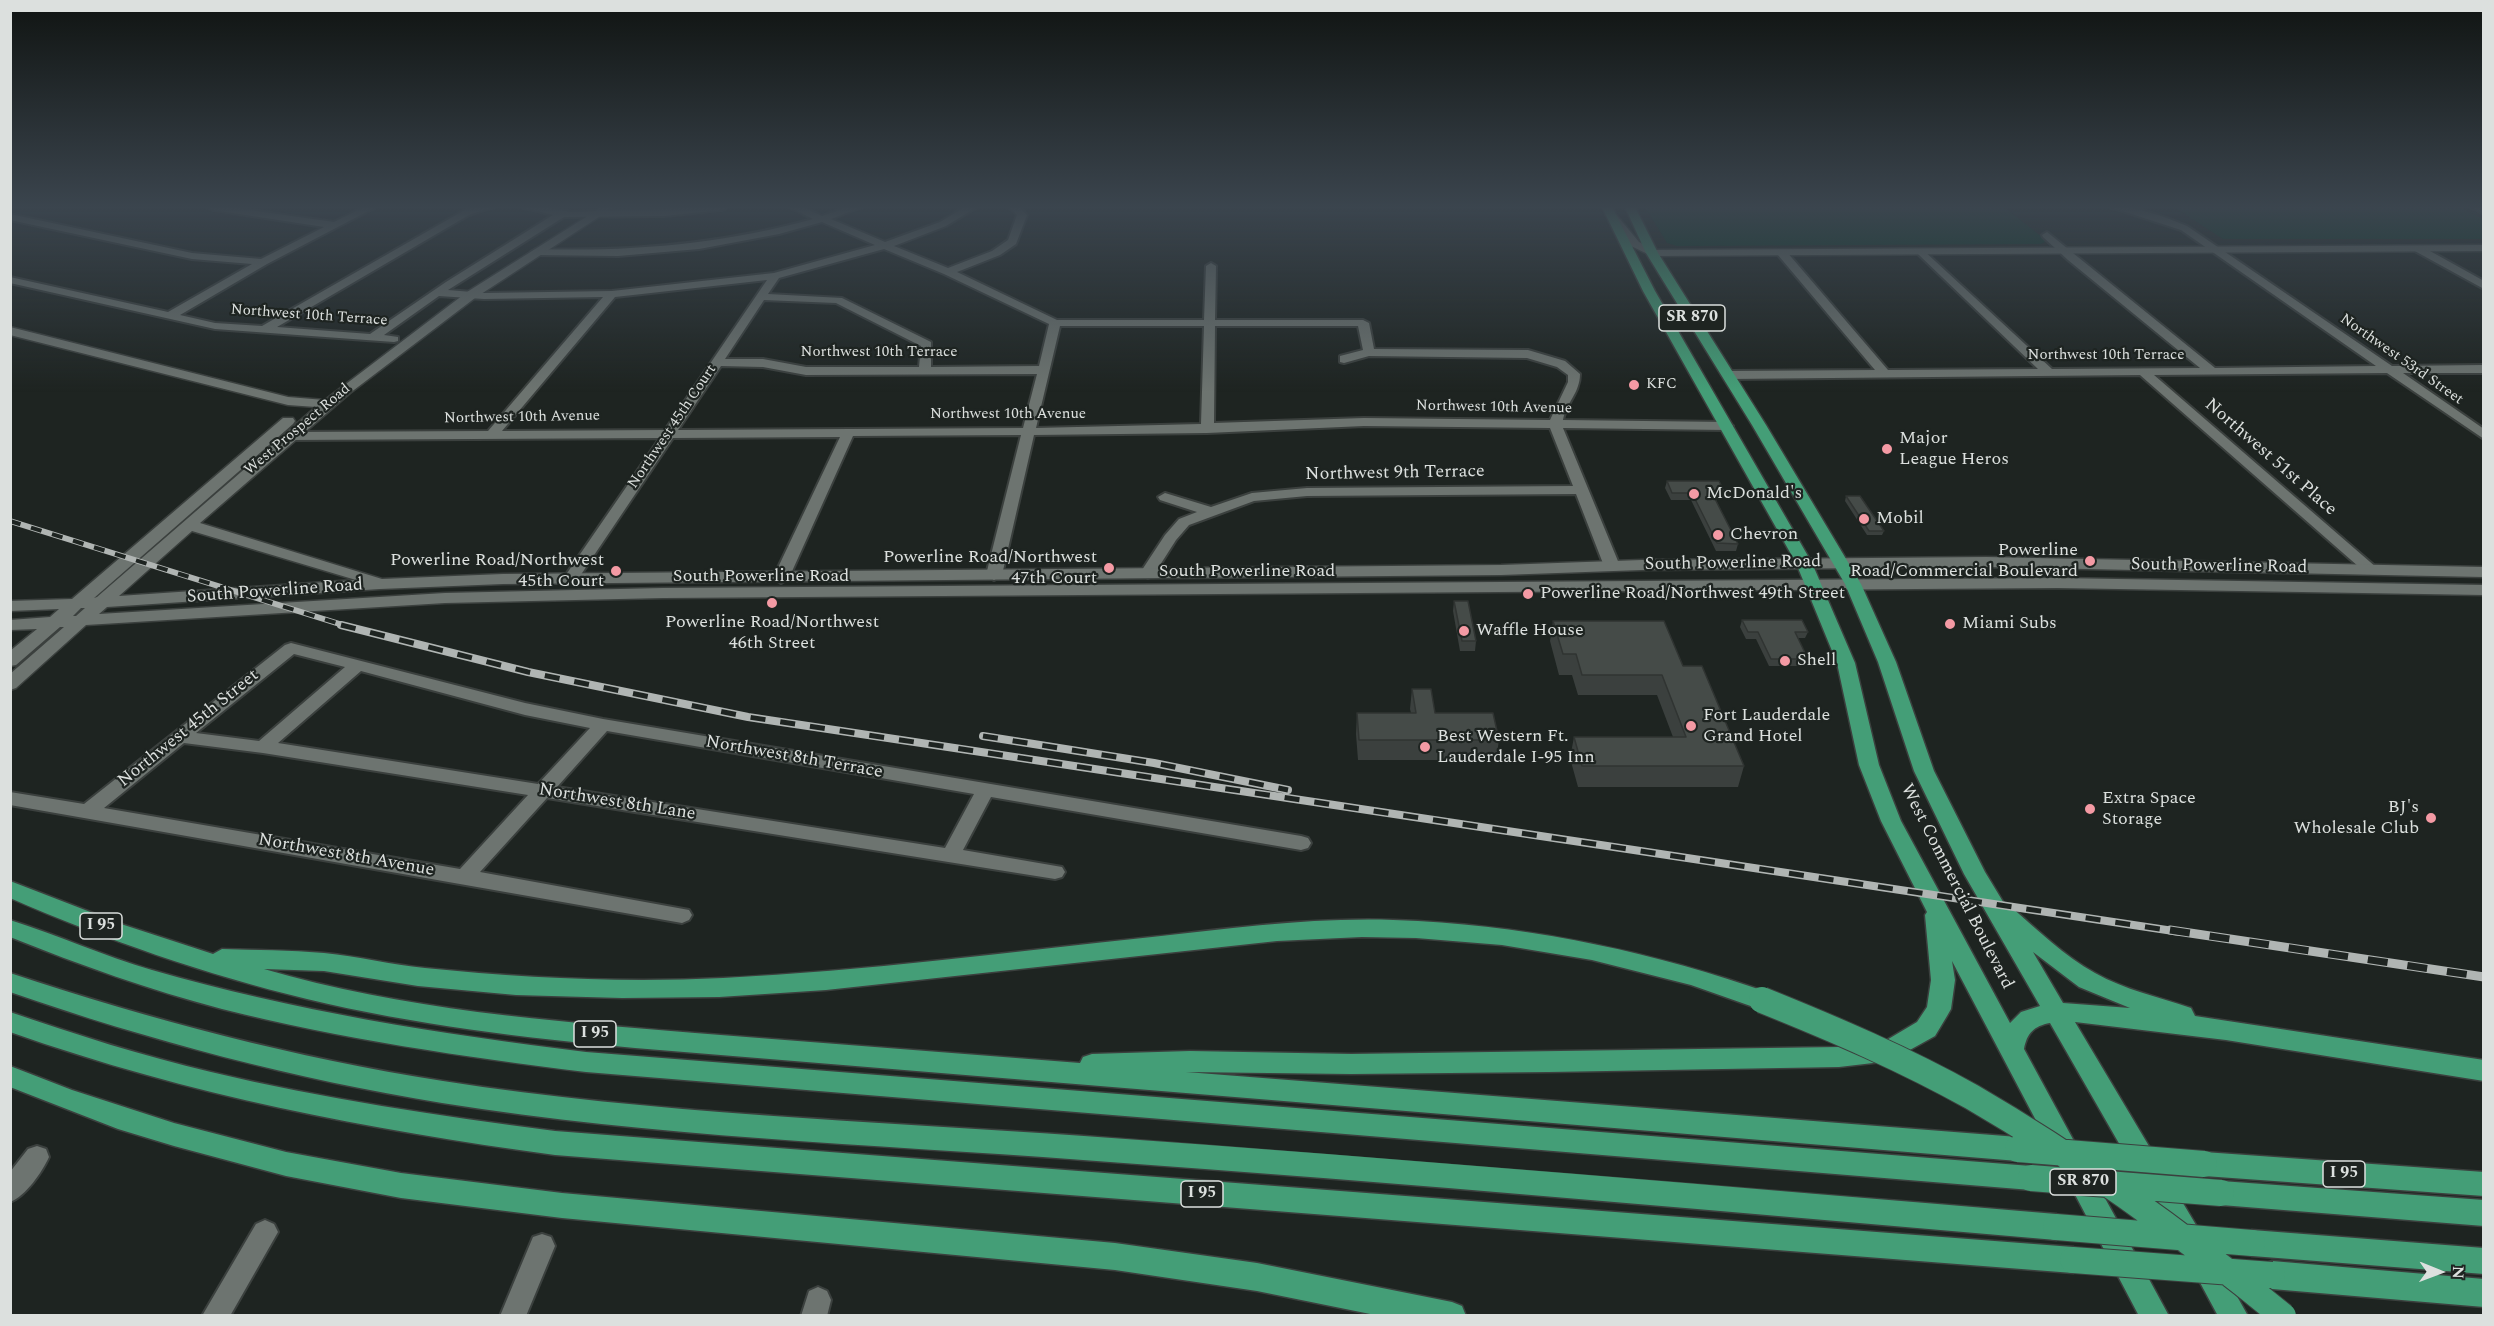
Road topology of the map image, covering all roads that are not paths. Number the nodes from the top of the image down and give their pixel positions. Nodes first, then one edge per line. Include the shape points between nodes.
1 (251, 269) edge
2 (369, 269) edge
3 (474, 269) edge
4 (496, 269) edge
5 (510, 269) edge
6 (801, 269) edge
7 (941, 269) edge
8 (956, 269) edge
9 (1211, 269) edge
10 (1638, 269) edge
11 (1652, 269) edge
12 (1661, 269) edge
13 (1795, 269) edge
14 (1941, 269) edge
15 (2088, 269) edge
16 (2242, 269) edge
17 (2454, 269) edge
18 (948, 272) junction
19 (776, 276) junction
20 (10, 280) edge
21 (2484, 286) edge
22 (436, 293) junction
23 (457, 294) junction
24 (612, 294) junction
25 (471, 295) junction
26 (761, 297) junction
27 (168, 317) junction
28 (1211, 322) junction
29 (1055, 323) junction
30 (10, 331) edge
31 (262, 331) junction
32 (1700, 331) junction
33 (372, 338) junction
34 (394, 339) junction
35 (1560, 351) dead end
36 (1369, 352) junction
37 (1344, 359) dead end
38 (1548, 360) junction
39 (717, 362) junction
40 (925, 370) junction
41 (1042, 370) junction
42 (2387, 370) junction
43 (2482, 370) edge
44 (2212, 371) junction
45 (2143, 372) junction
46 (1884, 373) junction
47 (2049, 373) junction
48 (1728, 375) junction
49 (309, 404) junction
50 (328, 404) junction
51 (1556, 426) junction
52 (1727, 426) junction
53 (1207, 429) junction
54 (849, 432) junction
55 (1030, 432) junction
56 (667, 434) junction
57 (491, 435) junction
58 (2484, 435) edge
59 (289, 436) junction
60 (1582, 490) junction
61 (1166, 497) dead end
62 (1211, 512) junction
63 (190, 525) junction
64 (1804, 563) junction
65 (1842, 563) junction
66 (1612, 566) junction
67 (2372, 570) junction
68 (2438, 572) junction
69 (2484, 572) edge
70 (1148, 573) junction
71 (994, 575) junction
72 (571, 579) junction
73 (385, 584) junction
74 (1813, 584) junction
75 (1853, 584) junction
76 (777, 585) junction
77 (2363, 588) junction
78 (1137, 590) junction
79 (2419, 590) junction
80 (2484, 590) edge
81 (104, 602) junction
82 (76, 603) junction
83 (10, 606) edge
84 (82, 621) junction
85 (54, 623) junction
86 (10, 625) edge
87 (291, 648) joint
88 (10, 662) edge
89 (357, 666) junction
90 (10, 684) edge
91 (603, 725) junction
92 (179, 737) junction
93 (263, 747) junction
94 (985, 790) junction
95 (544, 791) junction
96 (10, 798) edge
97 (88, 811) junction
98 (1301, 843) dead end
99 (950, 856) junction
100 (1055, 872) dead end
101 (464, 877) junction
102 (10, 889) edge
103 (1993, 904) junction
104 (1934, 905) junction
105 (682, 915) dead end
106 (10, 928) edge
107 (193, 957) junction
108 (10, 982) edge
109 (2057, 1014) junction
110 (10, 1022) edge
111 (2233, 1031) junction
112 (2012, 1048) junction
113 (1004, 1067) junction
114 (2484, 1071) edge
115 (10, 1076) edge
116 (37, 1157) dead end
117 (2484, 1184) edge
118 (10, 1191) edge
119 (2484, 1213) edge
120 (265, 1232) dead end
121 (542, 1246) dead end
122 (2484, 1261) edge
123 (2484, 1293) edge
124 (215, 1316) edge
125 (513, 1316) edge
126 (1452, 1316) edge
127 (2155, 1316) edge
128 (2234, 1316) edge
129 (2283, 1316) edge

1 - 27 street
2 - 31 street
3 - 22 street
4 - 23 main road, West Prospect Road
5 - 25 main road, West Prospect Road
6 - 19 street
7 - 18 street
8 - 18 street
9 - 28 street
10 - 52 highway, West Commercial Boulevard / SR 870
11 - 32 highway via 1670,297
12 - 32 highway, West Commercial Boulevard / SR 870
13 - 46 street
14 - 47 street
15 - 44 street
16 - 42 street, Northwest 53rd Street
17 - 21 street
18 - 29 street
19 - 24 street
19 - 26 street, Northwest 45th Court
20 - 27 street, Northwest 10th Terrace
22 - 23 street
22 - 33 street
23 - 25 street
23 - 34 main road, West Prospect Road
24 - 25 street
24 - 57 street
25 - 50 main road, West Prospect Road
26 - 39 street, Northwest 45th Court
26 - 40 street via 838,300 927,344
27 - 31 street, Northwest 10th Terrace
28 - 29 street
28 - 36 street via 1364,323
28 - 53 street
29 - 41 street
30 - 49 main road
31 - 33 street, Northwest 10th Terrace
32 - 48 highway, West Commercial Boulevard / SR 870
33 - 34 street, Northwest 10th Terrace
34 - 49 main road, West Prospect Road
35 - 38 street
36 - 37 street
36 - 38 street via 1528,354
38 - 51 street via 1574,374 1572,393 1558,408
39 - 40 street, Northwest 10th Terrace via 764,363 806,371
39 - 56 street, Northwest 45th Court
40 - 41 street, Northwest 10th Terrace
41 - 55 street
42 - 43 street, Northwest 10th Terrace
42 - 44 street, Northwest 10th Terrace
42 - 58 street, Northwest 53rd Street
44 - 45 street, Northwest 10th Terrace
45 - 47 street, Northwest 10th Terrace
45 - 67 street, Northwest 51st Place
46 - 47 street, Northwest 10th Terrace
46 - 48 street, Northwest 10th Terrace
48 - 65 highway, West Commercial Boulevard / SR 870
49 - 50 main road
49 - 82 main road, West Prospect Road
50 - 59 main road, West Prospect Road
51 - 52 street, Northwest 10th Avenue
51 - 53 street, Northwest 10th Avenue via 1364,422
51 - 60 street
52 - 64 highway, West Commercial Boulevard / SR 870
53 - 55 street, Northwest 10th Avenue
54 - 55 street, Northwest 10th Avenue
54 - 56 street, Northwest 10th Avenue
54 - 76 street
55 - 71 street
56 - 57 street, Northwest 10th Avenue
56 - 72 street, Northwest 45th Court
57 - 59 street, Northwest 10th Avenue
59 - 63 main road, West Prospect Road
60 - 62 street, Northwest 9th Terrace via 1306,492 1252,497
60 - 66 street
61 - 62 street
62 - 70 street, Northwest 9th Terrace via 1184,522
63 - 73 main road
63 - 81 main road, West Prospect Road
64 - 65 main road, South Powerline Road
64 - 66 main road, South Powerline Road
64 - 74 highway, West Commercial Boulevard / SR 870
65 - 67 main road, South Powerline Road
65 - 75 highway, West Commercial Boulevard / SR 870
66 - 70 main road, South Powerline Road
67 - 68 main road, South Powerline Road
67 - 77 main road via 2374,578
68 - 69 main road, South Powerline Road
68 - 79 main road via 2418,581
70 - 71 main road, South Powerline Road
70 - 78 main road
71 - 76 main road, South Powerline Road via 822,577
72 - 73 main road, South Powerline Road
72 - 76 main road, South Powerline Road
73 - 81 main road, South Powerline Road
74 - 75 main road, South Powerline Road
74 - 78 main road, South Powerline Road
74 - 104 highway, West Commercial Boulevard / SR 870 via 1846,663 1875,784
75 - 77 main road, South Powerline Road
75 - 103 highway, West Commercial Boulevard / SR 870 via 1887,662 1924,771
76 - 78 main road, South Powerline Road
76 - 84 main road, South Powerline Road via 742,592 485,597
77 - 79 main road, South Powerline Road
79 - 80 main road, South Powerline Road
81 - 82 main road, South Powerline Road
81 - 84 main road, West Prospect Road
82 - 83 main road, South Powerline Road
82 - 85 main road, West Prospect Road
84 - 85 main road, South Powerline Road
84 - 90 main road, West Prospect Road
85 - 86 main road, South Powerline Road
85 - 88 main road, West Prospect Road
87 - 89 street, Northwest 8th Terrace
87 - 92 street, Northwest 45th Street
89 - 91 street, Northwest 8th Terrace
89 - 93 street
91 - 94 street, Northwest 8th Terrace
91 - 95 street
92 - 93 street, Northwest 8th Lane
92 - 97 street, Northwest 45th Street
93 - 95 street, Northwest 8th Lane
94 - 98 street, Northwest 8th Terrace
94 - 99 street
95 - 99 street, Northwest 8th Lane
95 - 101 street
96 - 97 street, Northwest 8th Avenue
97 - 101 street, Northwest 8th Avenue
99 - 100 street, Northwest 8th Lane
101 - 105 street, Northwest 8th Avenue
102 - 107 highway, I 95 via 87,921
103 - 109 highway, West Commercial Boulevard / SR 870
103 - 111 highway via 2058,960 2089,981 2137,1001
104 - 112 highway, West Commercial Boulevard / SR 870
104 - 113 highway via 1943,980 1939,1009 1926,1029 1890,1051 1839,1057 1375,1064 1190,1061
106 - 119 highway, bridge via 134,974 253,1007 379,1033 517,1054
107 - 113 highway, I 95 via 315,992 497,1023 635,1038
107 - 129 highway, bridge via 324,962 418,977 516,986 698,989 847,979 1277,932 1362,928 1502,936 1582,949 1682,973 1762,999 1900,1058 2074,1159 2175,1229
108 - 122 highway, bridge via 109,1016 228,1049 428,1089 573,1109 1406,1171
109 - 111 highway via 2114,1016
109 - 112 highway via 2026,1021 2015,1033
109 - 128 highway, West Commercial Boulevard / SR 870
110 - 123 highway, I 95, bridge via 136,1062 299,1102 404,1122 555,1143
111 - 114 highway
112 - 127 highway, West Commercial Boulevard / SR 870
113 - 117 highway, I 95, bridge
115 - 126 highway via 121,1118 207,1144 405,1186 506,1200 1064,1252 1257,1277
116 - 118 street
120 - 124 street
121 - 125 street

